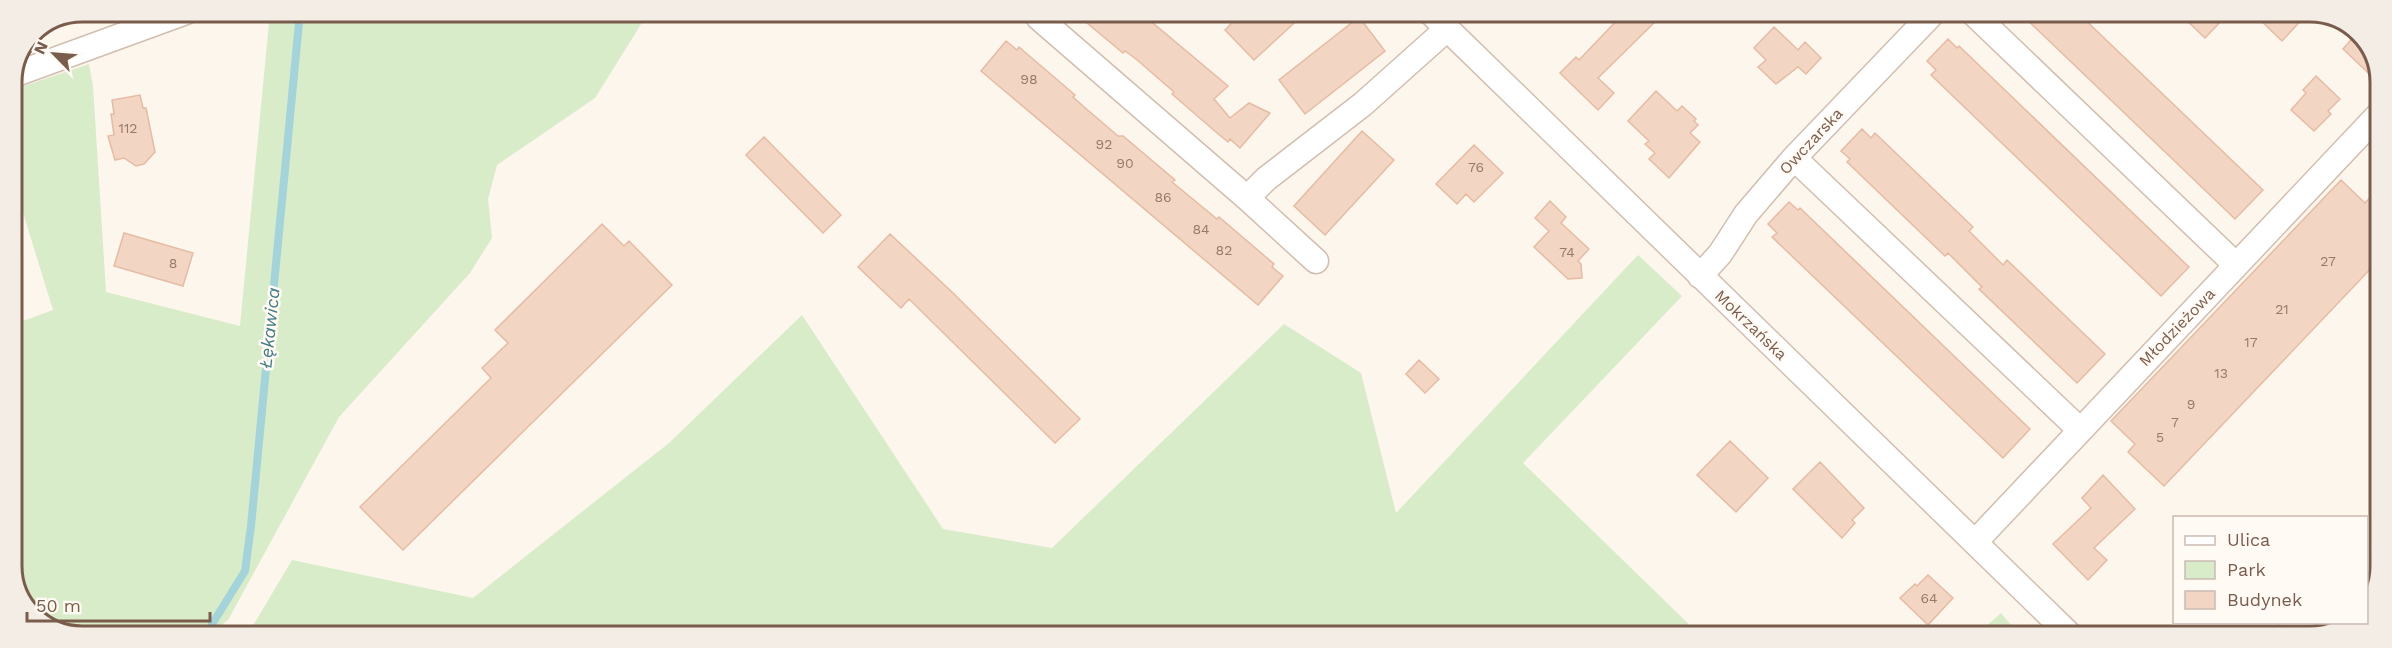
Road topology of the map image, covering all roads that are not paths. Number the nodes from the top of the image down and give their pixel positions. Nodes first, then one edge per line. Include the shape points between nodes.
1 (159, 22) edge
2 (1043, 22) edge
3 (1438, 22) edge
4 (1440, 22) edge
5 (1924, 22) edge
6 (1982, 22) edge
7 (24, 71) edge
8 (2369, 125) edge
9 (1794, 158) junction
10 (1247, 198) junction
11 (1316, 261) dead end
12 (2236, 265) junction
13 (1700, 276) junction
14 (2079, 429) junction
15 (1975, 542) junction
16 (2061, 626) edge

1 - 7 street
2 - 10 street
3 - 10 street via 1363,104
4 - 13 street, Mokrzańska
5 - 9 street, Owczarska
6 - 12 street
8 - 12 street, Młodzieżowa
9 - 13 street, Owczarska
9 - 14 street
10 - 11 street
12 - 14 street, Młodzieżowa
13 - 15 street, Mokrzańska
14 - 15 street, Młodzieżowa
15 - 16 street, Mokrzańska

